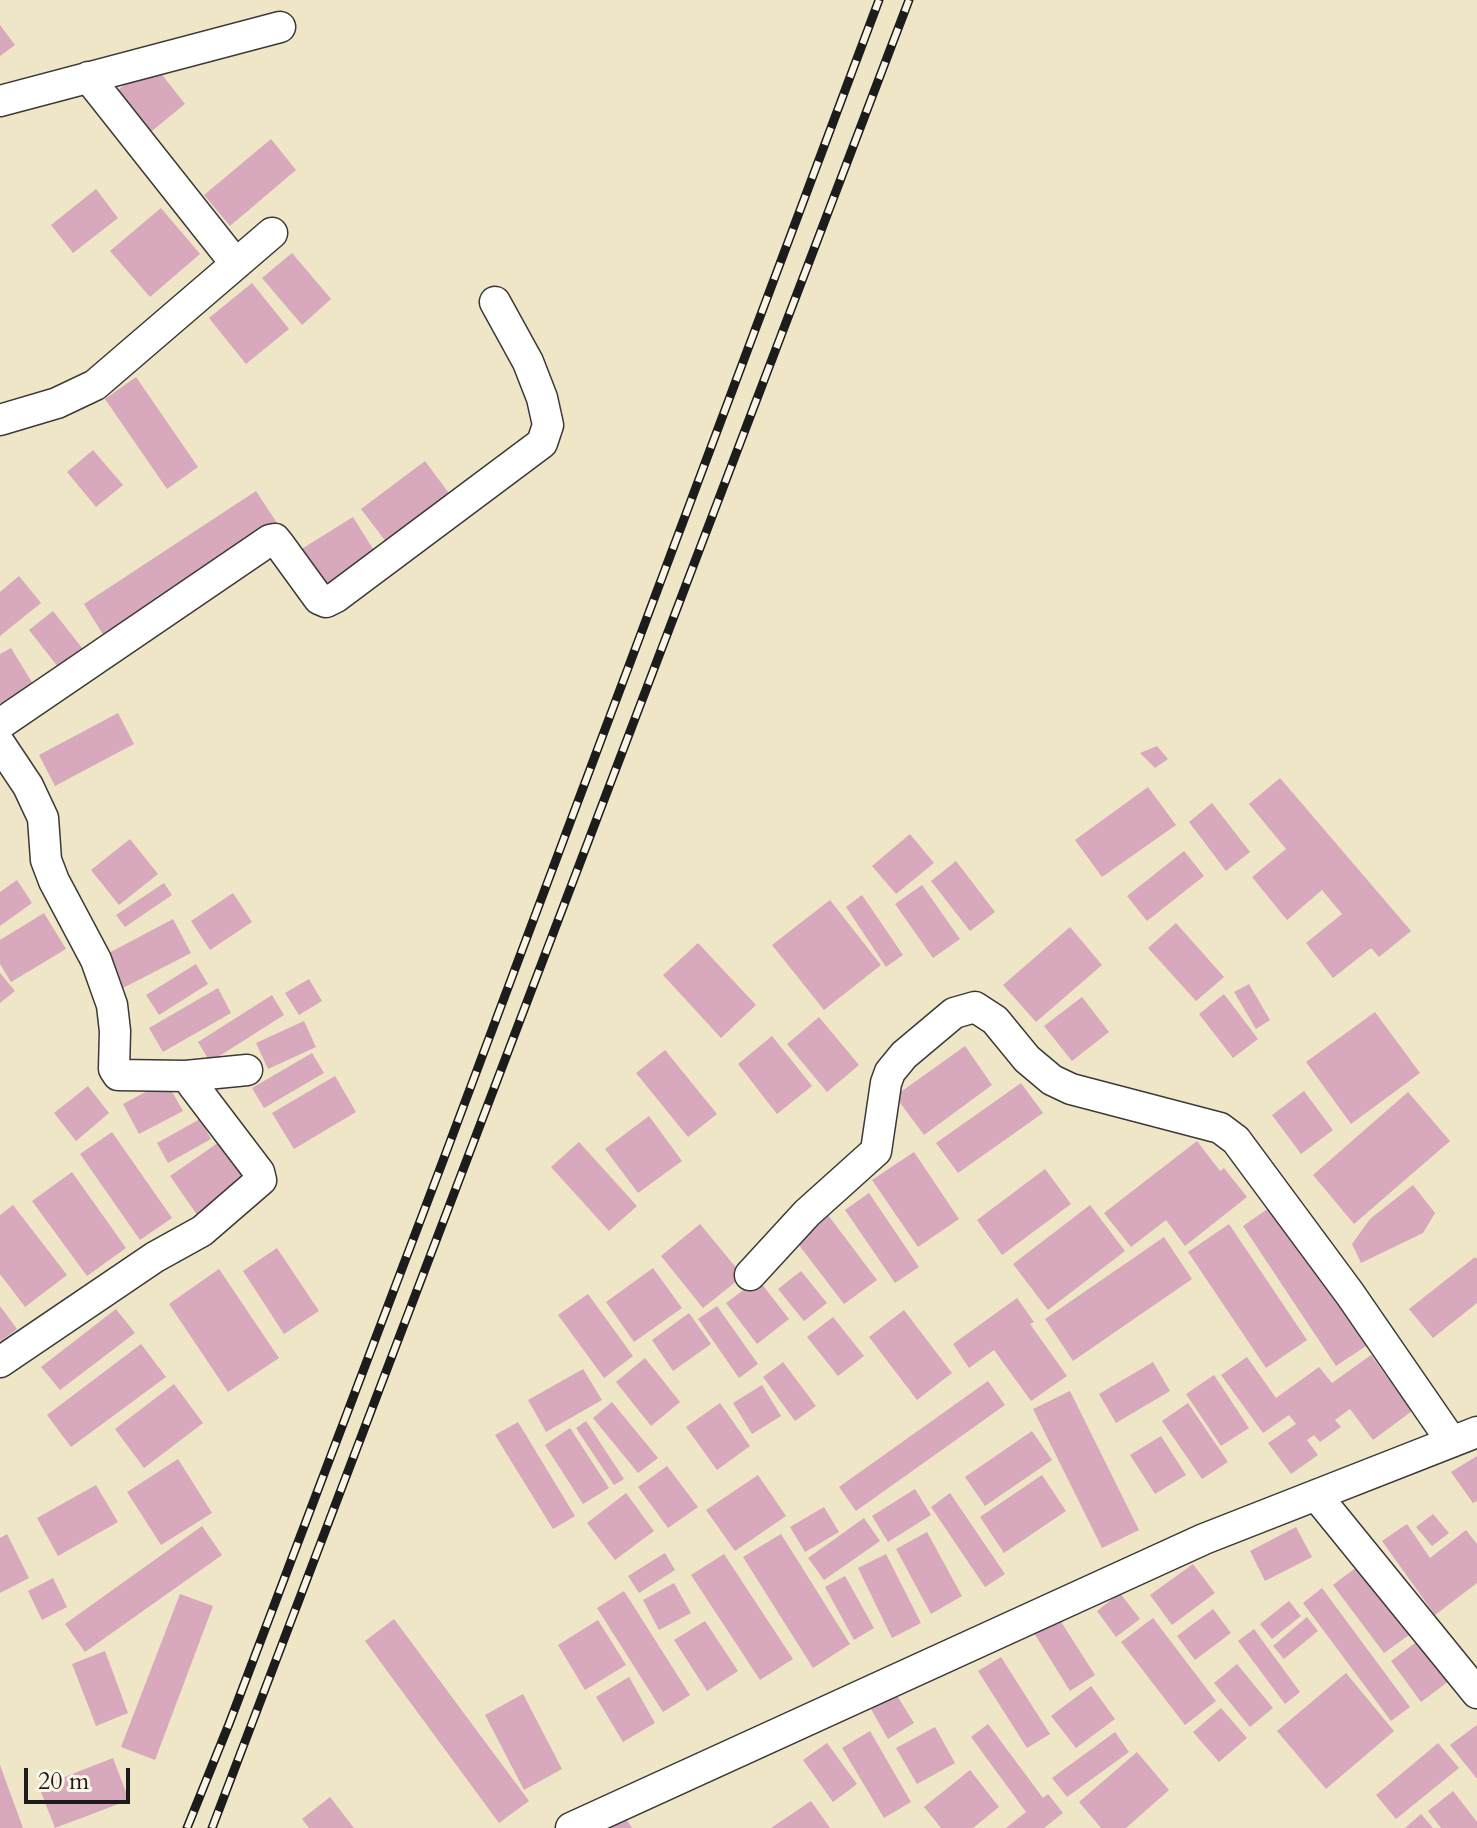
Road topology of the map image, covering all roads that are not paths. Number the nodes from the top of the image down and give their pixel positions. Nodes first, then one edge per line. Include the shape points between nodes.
1 (280, 27) dead end
2 (88, 77) junction
3 (0, 101) edge
4 (272, 233) dead end
5 (236, 264) junction
6 (495, 302) dead end
7 (0, 420) edge
8 (0, 724) edge
9 (0, 744) edge
10 (247, 1070) dead end
11 (186, 1076) junction
12 (750, 1275) dead end
13 (0, 1362) edge
14 (1464, 1437) edge
15 (1316, 1495) junction
16 (1477, 1693) edge
17 (571, 1828) edge

1 - 2 street
2 - 3 street
2 - 5 street
4 - 5 street
5 - 7 street via 95,385
6 - 8 street via 542,398 548,425 542,443 336,597 319,599 275,539 270,540
9 - 11 street via 43,818 46,860 105,985 115,1031 114,1069 122,1076
10 - 11 street
11 - 13 street via 261,1180 202,1231
12 - 14 street via 807,1213 876,1151 886,1083 904,1055 954,1013 975,1007 995,1020 1052,1080 1220,1128 1236,1140
14 - 15 street
15 - 16 street
15 - 17 street via 1204,1539

